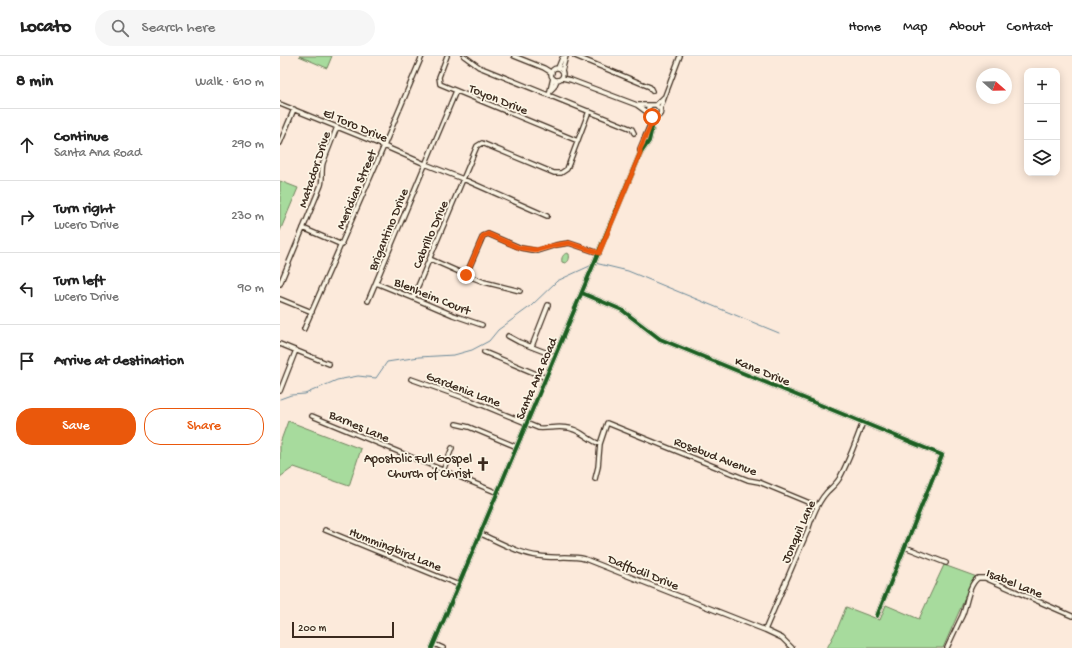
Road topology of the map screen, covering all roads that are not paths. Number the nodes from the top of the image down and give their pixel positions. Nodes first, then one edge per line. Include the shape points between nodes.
1 (422, 56) edge
2 (447, 56) edge
3 (464, 56) edge
4 (514, 56) edge
5 (565, 56) edge
6 (575, 56) edge
7 (680, 56) edge
8 (544, 68) junction
9 (556, 69) junction
10 (552, 73) junction
11 (562, 74) junction
12 (555, 79) junction
13 (456, 91) junction
14 (652, 91) dead end
15 (549, 95) junction
16 (664, 97) junction
17 (280, 104) edge
18 (637, 105) junction
19 (653, 105) junction
20 (294, 109) junction
21 (660, 109) junction
22 (589, 111) junction
23 (649, 114) junction
24 (657, 117) junction
25 (338, 127) junction
26 (634, 133) dead end
27 (578, 141) junction
28 (280, 144) edge
29 (384, 146) junction
30 (640, 154) junction
31 (425, 164) junction
32 (463, 179) junction
33 (547, 216) dead end
34 (303, 228) junction
35 (342, 245) junction
36 (599, 253) junction
37 (430, 258) junction
38 (466, 275) junction
39 (376, 283) junction
40 (280, 284) edge
41 (520, 291) dead end
42 (582, 293) junction
43 (413, 298) junction
44 (280, 299) edge
45 (368, 301) dead end
46 (548, 305) dead end
47 (312, 312) junction
48 (482, 325) dead end
49 (304, 329) dead end
50 (508, 336) dead end
51 (280, 344) edge
52 (532, 346) junction
53 (296, 350) junction
54 (484, 352) dead end
55 (555, 356) junction
56 (329, 364) dead end
57 (411, 378) dead end
58 (546, 378) junction
59 (280, 391) edge
60 (312, 416) dead end
61 (864, 422) junction
62 (527, 423) junction
63 (456, 424) dead end
64 (600, 444) junction
65 (452, 448) dead end
66 (517, 448) junction
67 (443, 472) junction
68 (595, 479) dead end
69 (498, 494) junction
70 (816, 506) junction
71 (325, 530) dead end
72 (481, 534) junction
73 (905, 547) junction
74 (946, 563) dead end
75 (459, 585) junction
76 (877, 616) dead end
77 (1072, 616) edge
78 (765, 630) junction
79 (433, 646) edge
80 (443, 648) edge
81 (792, 648) edge
82 (947, 648) edge

1 - 29 street, Meridian Street
2 - 13 street, Toyon Drive via 439,81 440,84
3 - 15 street via 479,67
4 - 8 street
5 - 9 street
5 - 11 street
6 - 14 street via 650,87
7 - 16 street, Santa Ana Road
8 - 9 street
8 - 10 street
9 - 10 street
9 - 11 street
10 - 12 street
11 - 12 street
11 - 18 street via 571,80
12 - 15 street
13 - 27 street, Toyon Drive
13 - 31 street, Brigantino Drive
15 - 22 street
16 - 19 street, Santa Ana Road
16 - 21 street, Santa Ana Road
17 - 20 street, El Toro Drive
18 - 19 street
18 - 23 street
19 - 21 street
19 - 23 street, Santa Ana Road via 648,108
20 - 25 street, El Toro Drive
20 - 28 street
21 - 24 street, Santa Ana Road via 661,113
22 - 26 street via 632,129
22 - 27 street
23 - 24 street
23 - 30 street, Santa Ana Road via 650,126
24 - 30 street, Santa Ana Road
25 - 29 street, El Toro Drive
25 - 34 street, Matador Drive via 321,168 321,185
27 - 32 street, Cabrillo Drive via 567,169 561,173 554,173 482,143 477,146
29 - 31 street, El Toro Drive
29 - 35 street, Meridian Street
30 - 36 street, Santa Ana Road
31 - 32 street
31 - 39 street, Brigantino Drive
32 - 33 street
32 - 37 street, Cabrillo Drive
34 - 35 street
34 - 40 street, Matador Drive
35 - 47 street, Meridian Street
36 - 38 street via 569,243 537,250 520,248 488,234 483,236
36 - 42 street, Santa Ana Road
37 - 38 street
37 - 43 street, Cabrillo Drive
38 - 41 street
39 - 43 street, Blenheim Court
39 - 45 street, Brigantino Drive
42 - 55 street, Santa Ana Road
42 - 61 street, Kane Drive via 622,310 660,339
43 - 48 street, Blenheim Court via 453,316
44 - 47 street
46 - 52 street
47 - 49 street, Meridian Street
50 - 52 street
51 - 53 street
52 - 55 street
53 - 56 street
53 - 59 street
54 - 58 street, Santa Ana Road
55 - 58 street, Santa Ana Road
57 - 62 street, Gardenia Lane
58 - 62 street, Santa Ana Road
60 - 67 street, Barnes Lane
61 - 70 street, Jonquil Lane via 838,481
61 - 73 street, Kane Drive via 942,455
62 - 64 street, Gardenia Lane via 538,428 573,429 592,442
62 - 66 street, Santa Ana Road
63 - 66 street
64 - 68 street
64 - 70 street, Rosebud Avenue via 607,423
65 - 67 street
66 - 69 street, Santa Ana Road
67 - 69 street, Barnes Lane
69 - 72 street, Santa Ana Road
70 - 78 street, Jonquil Lane via 815,514
71 - 75 street, Hummingbird Lane
72 - 75 street, Santa Ana Road
72 - 78 street, Daffodil Drive via 536,556 585,559
73 - 74 street
73 - 76 street
75 - 79 street, Santa Ana Road
77 - 82 street, Isabel Lane via 984,578 978,578
78 - 81 street, Daffodil Drive via 782,638
79 - 80 street

